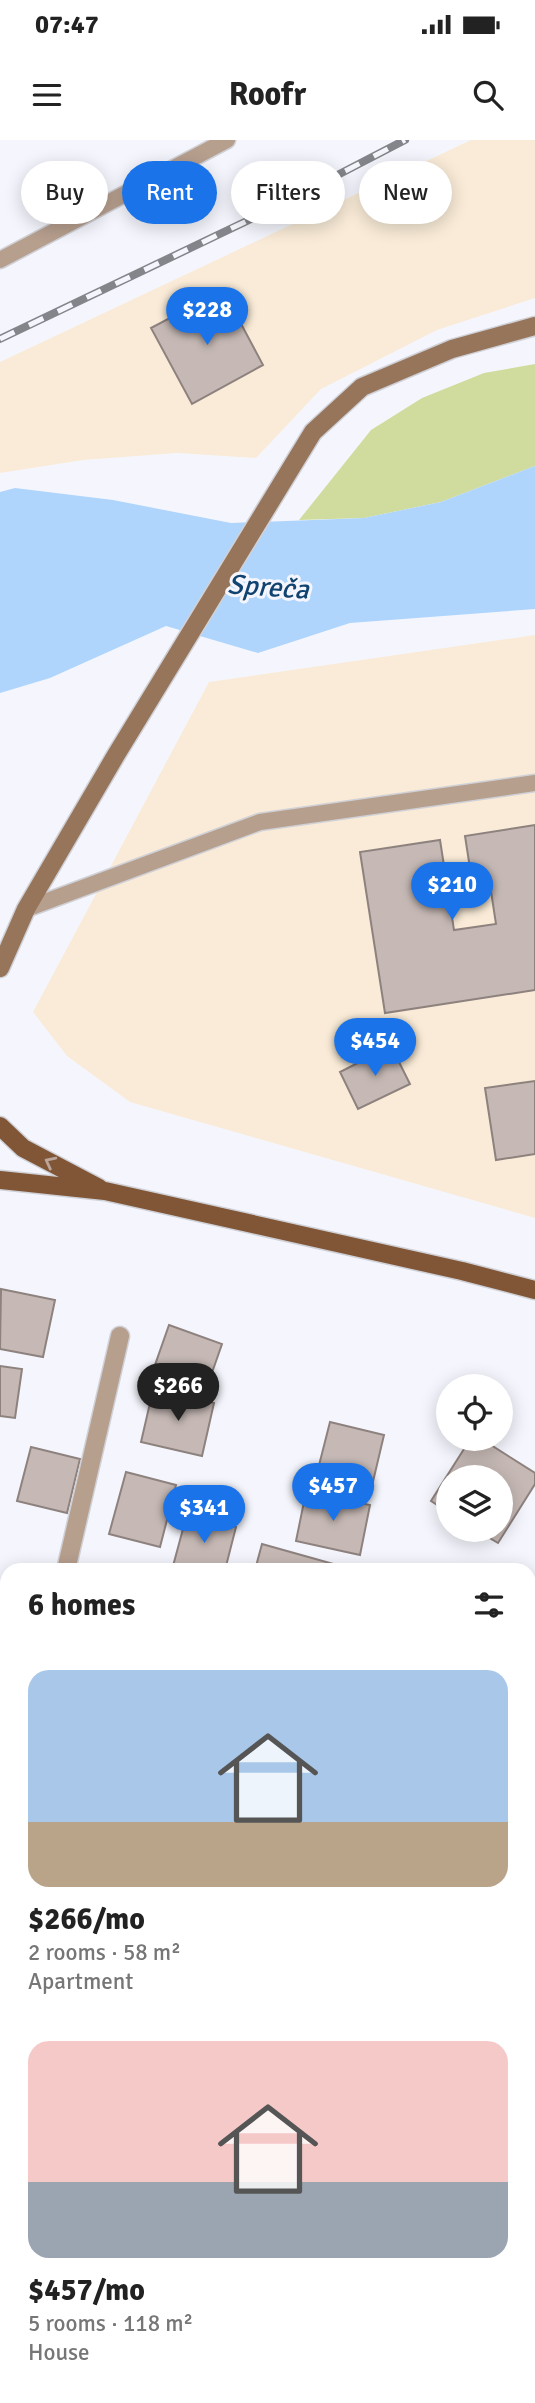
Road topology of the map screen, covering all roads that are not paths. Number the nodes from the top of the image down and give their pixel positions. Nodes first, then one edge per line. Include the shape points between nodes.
1 (227, 140) edge
2 (0, 260) edge
3 (535, 326) edge
4 (535, 783) edge
5 (26, 909) junction
6 (0, 942) edge
7 (0, 968) edge
8 (0, 1125) edge
9 (0, 1181) edge
10 (105, 1191) junction
11 (535, 1290) edge
12 (120, 1336) dead end
13 (68, 1563) edge

1 - 2 lane
3 - 5 main road via 452,349 362,387 313,432
4 - 5 lane via 260,822
5 - 6 main road
5 - 7 main road
10 -> 8 main road via 23,1148
9 - 10 main road
10 - 11 main road
12 - 13 street

